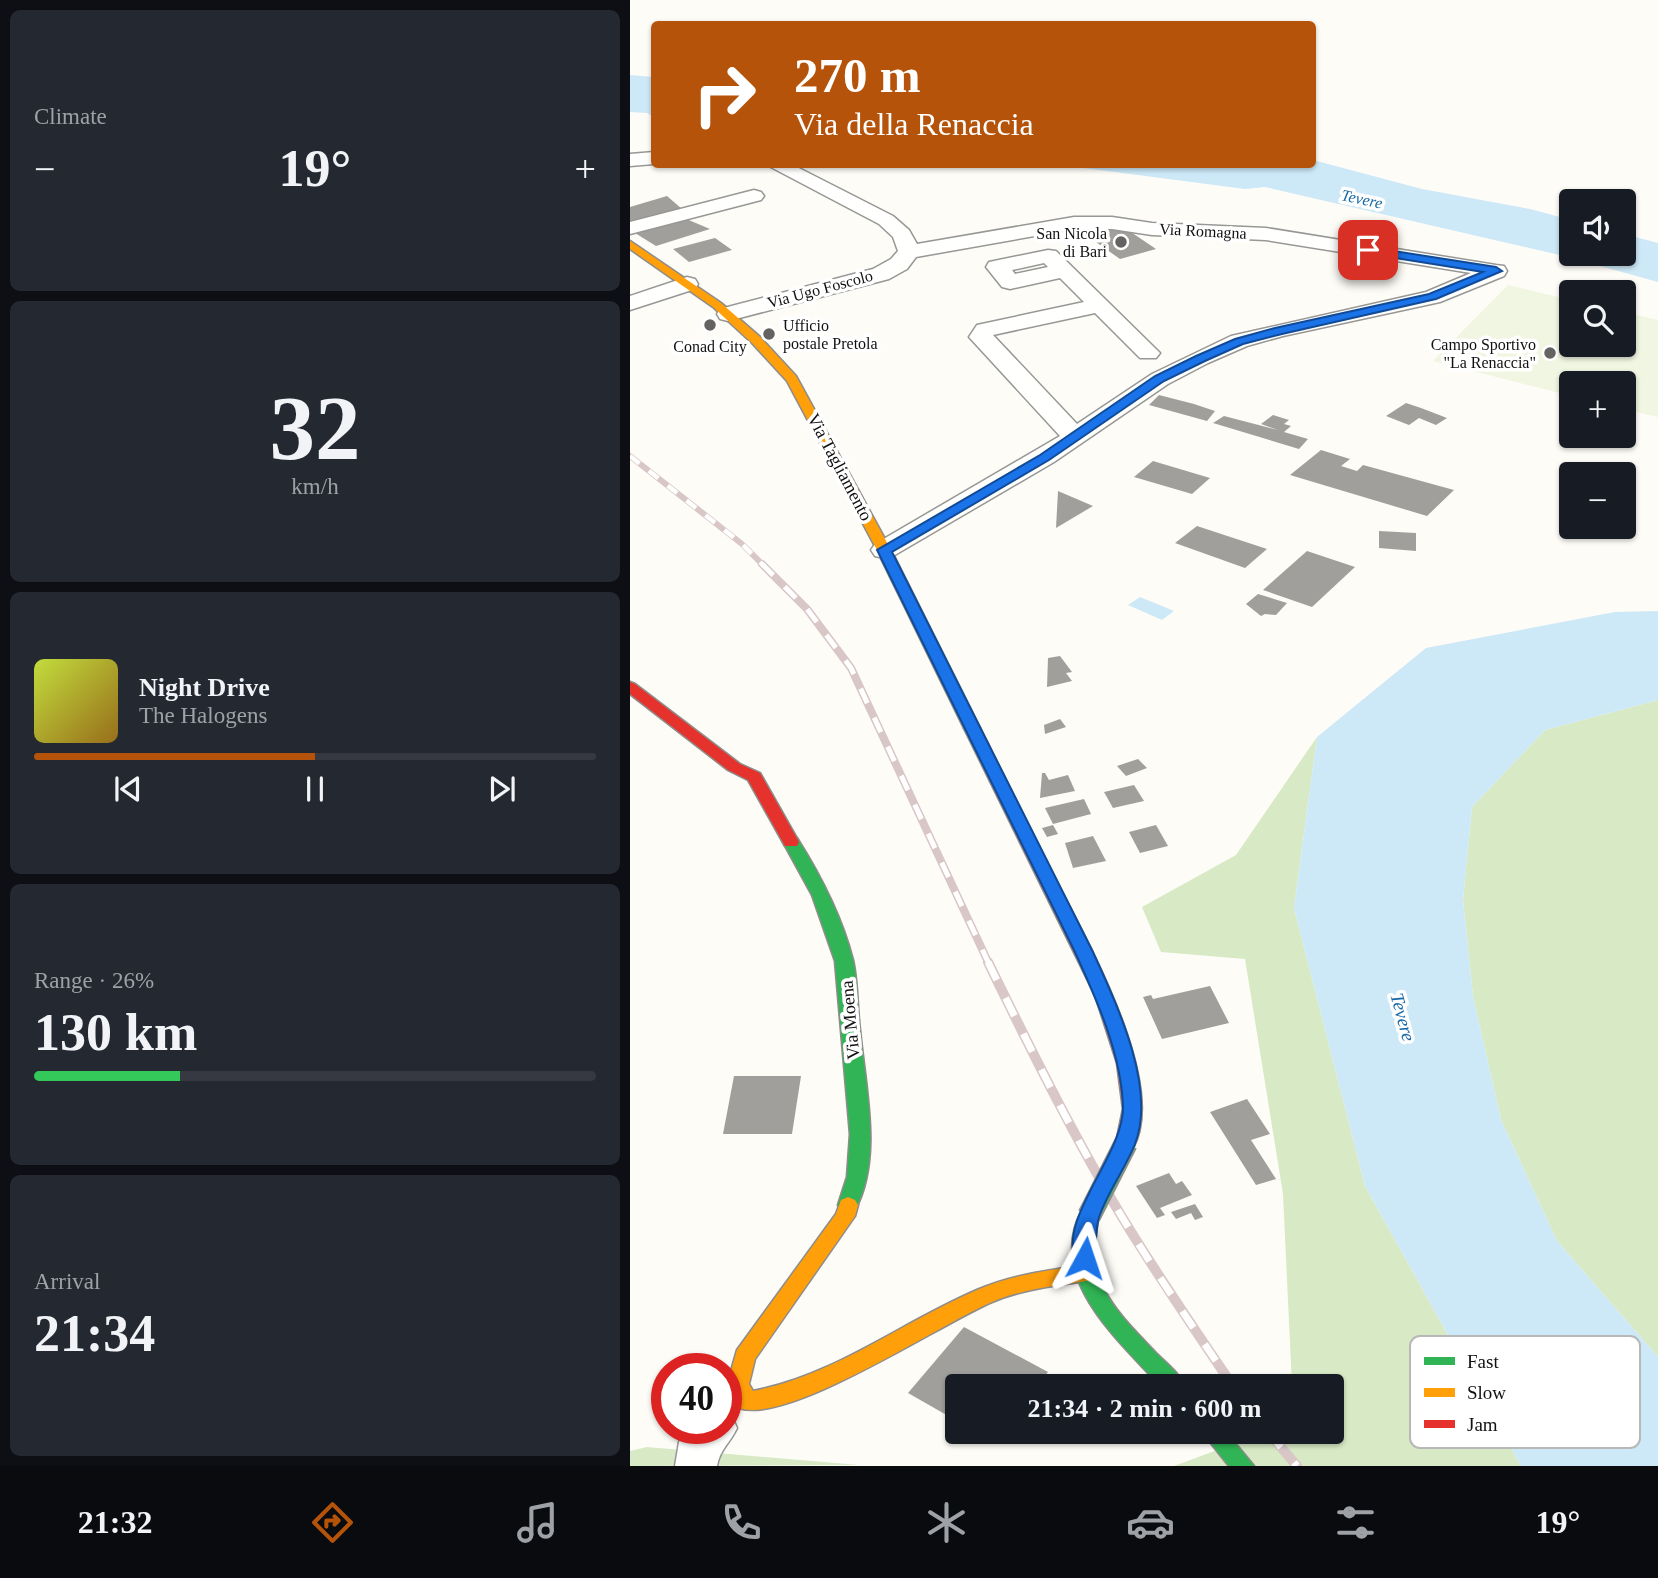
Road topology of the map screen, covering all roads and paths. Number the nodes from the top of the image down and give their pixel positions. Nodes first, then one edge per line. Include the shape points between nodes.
1 (651, 158) edge
2 (630, 160) edge
3 (783, 168) edge
4 (754, 196) dead end
5 (630, 228) edge
6 (630, 244) edge
7 (909, 252) junction
8 (1065, 271) dead end
9 (687, 284) junction
10 (630, 303) edge
11 (1099, 305) junction
12 (728, 314) junction
13 (1148, 353) dead end
14 (1074, 437) junction
15 (884, 550) junction
16 (630, 687) edge
17 (1086, 1273) junction
18 (742, 1368) edge
19 (1164, 1374) edge
20 (742, 1409) edge
21 (700, 1444) edge
22 (1224, 1444) edge
23 (695, 1466) edge
24 (1243, 1466) edge

1 - 2 street
3 - 7 street via 886,220 902,234
4 - 5 street
6 - 9 street, Via Tagliamento
7 - 12 street, Via Ugo Foscolo via 881,274
7 - 14 street, Via Romagna via 1074,223 1266,234 1496,271 1432,297 1239,341 1160,379
8 - 11 street
9 - 10 street
9 - 12 street, Via Tagliamento
11 - 13 street
11 - 14 street via 985,330 979,337
12 - 15 street, Via Tagliamento via 774,355 792,379
14 - 15 street
15 - 17 street, Via Tagliamento, bridge via 1104,995 1126,1063 1133,1110 1126,1143 1089,1216 1083,1242
16 - 18 street, Via Moena via 734,767 754,777 821,895 844,961 860,1134 857,1177 845,1216 745,1356
17 - 19 street, Via Tagliamento via 1107,1309
17 - 20 street, Via Moena via 1032,1281 985,1296 813,1387
21 - 23 street
22 - 24 street

